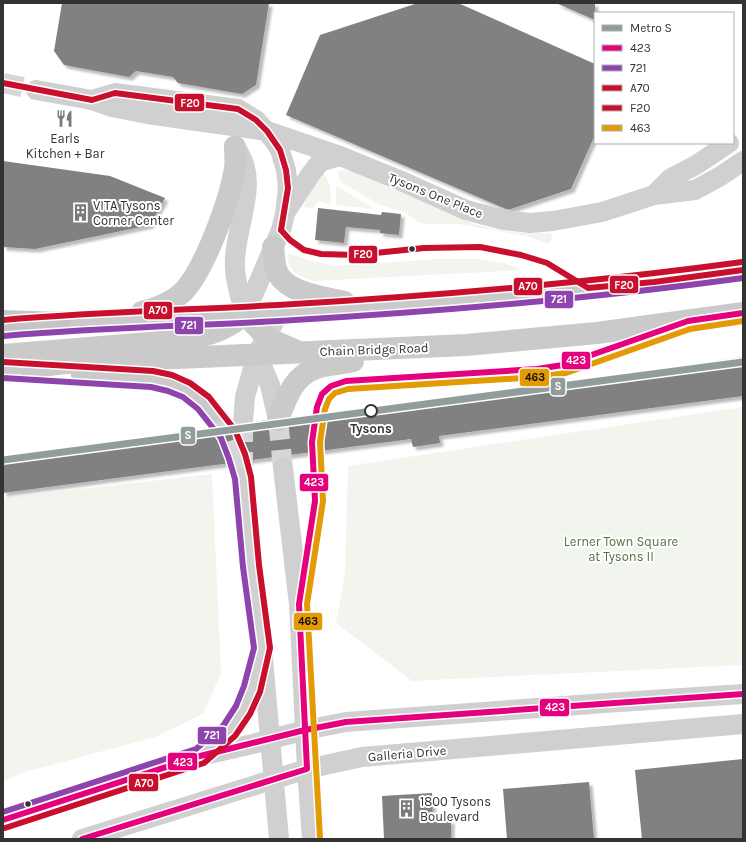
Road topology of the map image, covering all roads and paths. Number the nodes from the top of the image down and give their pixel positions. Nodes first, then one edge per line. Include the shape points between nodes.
1 (36, 90) tunnel mouth
2 (92, 100) junction
3 (147, 114) junction
4 (267, 131) junction
5 (743, 133) edge
6 (734, 139) edge
7 (728, 144) edge
8 (235, 147) junction
9 (340, 156) junction
10 (743, 161) edge
11 (654, 195) junction
12 (285, 214) junction
13 (273, 247) junction
14 (743, 270) edge
15 (365, 307) junction
16 (279, 313) junction
17 (743, 313) edge
18 (245, 314) junction
19 (193, 316) junction
20 (3, 321) edge
21 (99, 321) junction
22 (60, 323) junction
23 (3, 328) edge
24 (226, 329) junction
25 (261, 345) junction
26 (466, 345) junction
27 (4, 365) edge
28 (213, 413) tunnel mouth
29 (278, 420) joint
30 (243, 422) tunnel mouth
31 (283, 468) tunnel mouth
32 (243, 478) dead end
33 (262, 648) junction
34 (743, 694) edge
35 (743, 724) edge
36 (305, 730) junction
37 (271, 739) junction
38 (200, 756) junction
39 (307, 769) junction
40 (274, 780) junction
41 (3, 820) edge
42 (82, 839) edge
43 (279, 839) edge
44 (312, 839) edge

1 - 2 street, Tysons One Place
2 - 3 street, Tysons One Place
2 - 4 street, Tysons One Place via 115,93 238,109 256,120
3 - 4 street, Tysons One Place
3 - 8 street via 210,132 228,140
4 - 9 street, Tysons One Place
4 - 12 street via 280,150 286,170 288,188
5 - 6 street
7 - 11 street via 671,178
8 - 18 street via 243,158 247,175 246,200 235,269
8 - 21 main road via 235,168 219,222 199,268 183,292 166,305
9 - 11 street, Tysons One Place via 466,210 504,220 530,223 553,221 602,212
9 - 12 street via 320,162
10 - 11 street, Tysons One Place via 694,190
12 - 13 street
13 - 15 main road via 276,270 286,282 303,293
13 - 18 street
14 - 15 main road via 654,282 481,299
15 - 16 main road
16 - 18 main road
16 - 25 street
17 - 26 main road, Chain Bridge Road via 596,333
18 - 19 main road
18 - 24 main road
18 - 25 main road
19 - 21 main road
19 - 24 main road via 212,321
20 - 22 highway
21 - 22 main road
22 - 23 main road
24 - 25 main road
24 - 27 main road via 199,337
25 - 26 main road, Chain Bridge Road via 300,352
25 - 27 main road, Chain Bridge Road via 66,363
25 - 29 street
25 - 30 street via 246,397
26 - 29 main road via 315,368 298,379 287,396
27 - 28 main road via 152,379 170,383 187,390
31 - 36 street via 299,604
32 - 33 street
33 - 37 street
33 - 38 street via 245,706 229,731
34 - 36 street via 346,722
35 - 39 street, Galleria Drive via 362,756
36 - 37 street
36 - 39 street
37 - 38 street
37 - 40 street
38 - 41 street
39 - 40 street, Galleria Drive
39 - 44 street
40 - 42 street, Galleria Drive
40 - 43 street

